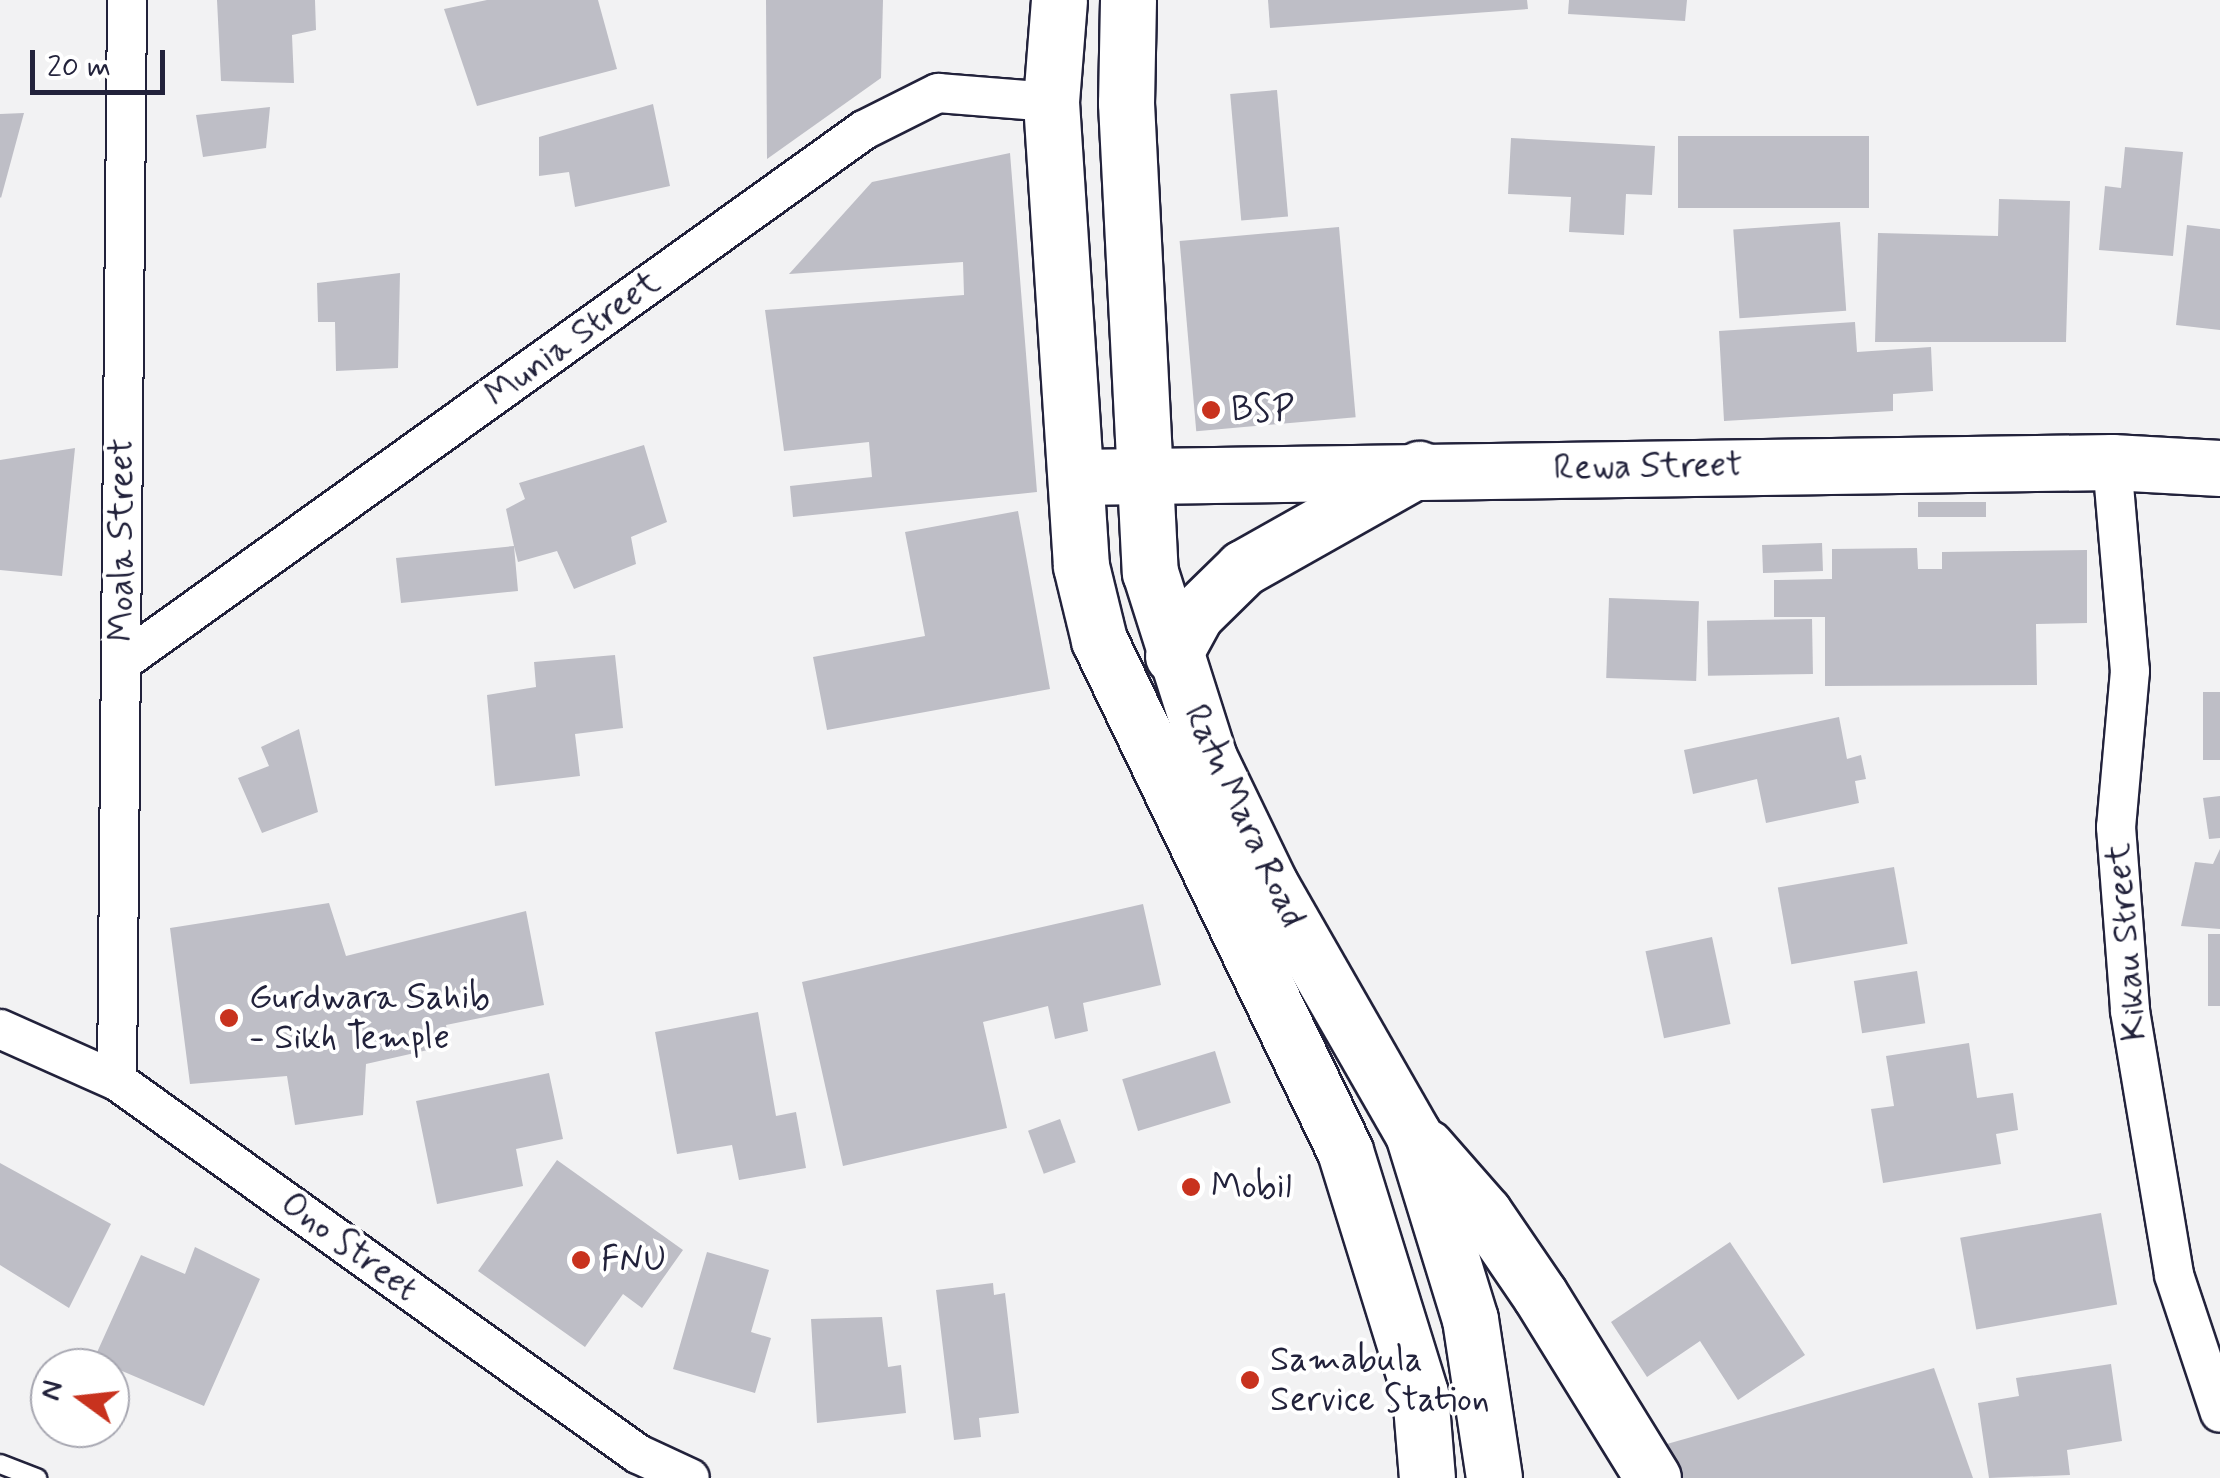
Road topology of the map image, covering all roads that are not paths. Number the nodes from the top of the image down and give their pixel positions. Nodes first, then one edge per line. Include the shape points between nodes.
1 (126, 0) edge
2 (1059, 0) edge
3 (1128, 0) edge
4 (1051, 102) junction
5 (1126, 103) junction
6 (2112, 462) junction
7 (2220, 468) edge
8 (1419, 469) junction
9 (1142, 472) junction
10 (1076, 477) junction
11 (1173, 656) junction
12 (122, 662) junction
13 (0, 1029) edge
14 (117, 1080) junction
15 (1413, 1134) junction
16 (2220, 1414) edge
17 (0, 1464) edge
18 (1647, 1476) edge
19 (37, 1478) edge
20 (690, 1478) edge
21 (1427, 1478) edge
22 (1494, 1478) edge

1 - 12 street, Moala Street
2 - 4 main road, Ratu Mara Road
3 - 5 main road, Ratu Mara Road
4 - 5 main road
4 - 10 main road, Ratu Mara Road
4 - 12 street, Munia Street via 938,93 864,130
5 - 9 main road, Ratu Mara Road
6 - 7 main road, Rewa Street
6 - 8 main road, Rewa Street
6 - 16 street, Kikau Street via 2130,672 2116,827 2130,1010 2174,1275
8 - 9 main road, Rewa Street
8 - 11 main road via 1243,568 1196,614
9 - 10 main road, Rewa Street
9 - 11 main road, Ratu Mara Road via 1150,572
10 - 21 main road, Ratu Mara Road via 1081,566 1100,640 1345,1151 1420,1394
11 - 15 main road, Ratu Mara Road via 1209,758 1271,886
12 - 14 street, Moala Street
13 - 14 street, Ono Street
14 - 20 street, Ono Street via 638,1454
15 - 18 main road via 1484,1213
15 - 22 main road, Ratu Mara Road via 1470,1319
17 - 19 lane

